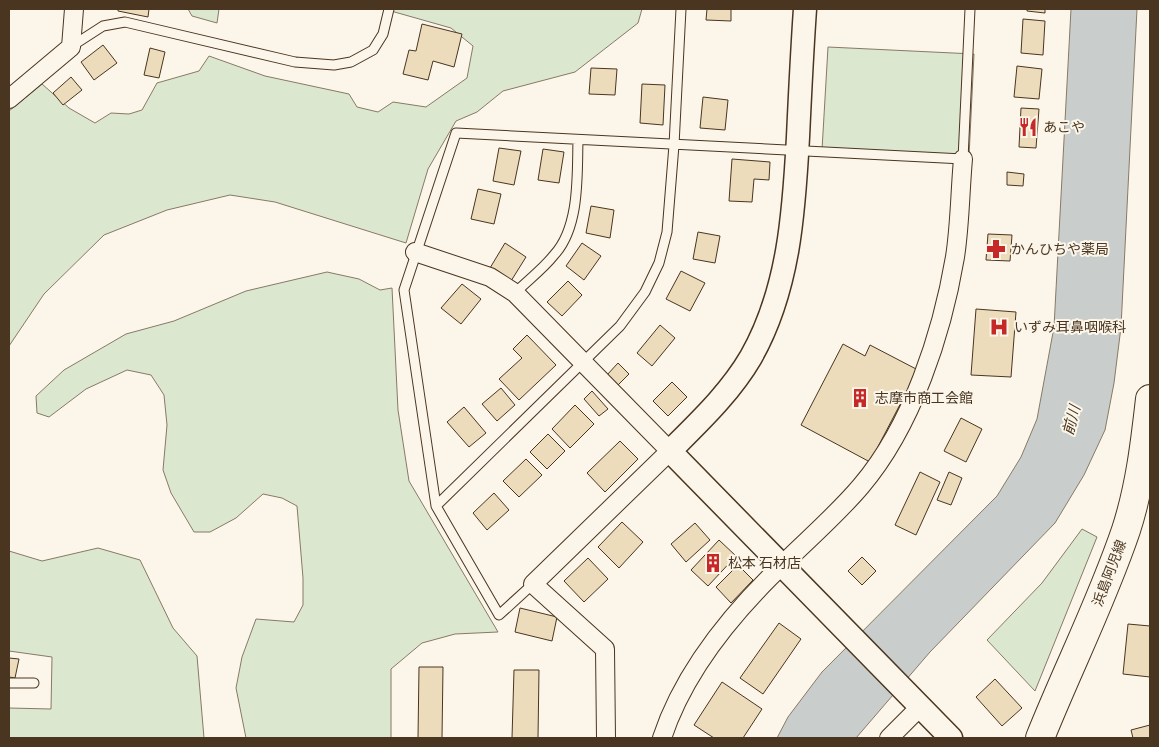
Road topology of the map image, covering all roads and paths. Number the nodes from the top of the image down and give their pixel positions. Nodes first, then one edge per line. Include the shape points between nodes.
1 (74, 9) edge
2 (389, 9) edge
3 (681, 9) edge
4 (804, 9) edge
5 (970, 9) edge
6 (72, 47) junction
7 (9, 99) edge
8 (578, 140) junction
9 (674, 144) junction
10 (797, 151) junction
11 (963, 159) junction
12 (415, 252) junction
13 (515, 293) junction
14 (584, 363) junction
15 (1150, 399) edge
16 (670, 451) junction
17 (436, 506) junction
18 (783, 565) junction
19 (533, 584) junction
20 (34, 683) dead end
21 (9, 684) edge
22 (917, 704) junction
23 (606, 738) edge
24 (662, 738) edge
25 (889, 738) edge
26 (951, 738) edge
27 (1040, 738) edge

1 - 6 street
2 - 6 lane via 383,34 373,50 351,62 334,65 295,62 125,22 103,26
3 - 9 lane
4 - 10 street
5 - 11 lane
6 - 7 street
8 - 9 lane
8 - 12 lane via 456,133
8 - 13 lane via 576,203 568,229 556,254
9 - 10 lane
9 - 14 lane via 667,232 659,263 645,292 620,326
10 - 11 lane
10 - 16 street via 794,210 785,264 770,317 751,357 724,395
11 - 18 street via 955,257 939,329 918,391 890,443 862,485
12 - 13 street via 490,277
12 - 17 lane via 404,290
13 - 14 street
14 - 16 street
14 - 17 lane
15 - 27 main road, 浜島阿児線 via 1141,465 1126,528 1095,611
16 - 18 street
16 - 19 street
17 - 19 lane via 499,616
18 - 22 street
18 - 24 street via 709,647 671,712
19 - 23 street via 605,649
20 - 21 lane
22 - 25 street
22 - 26 street

